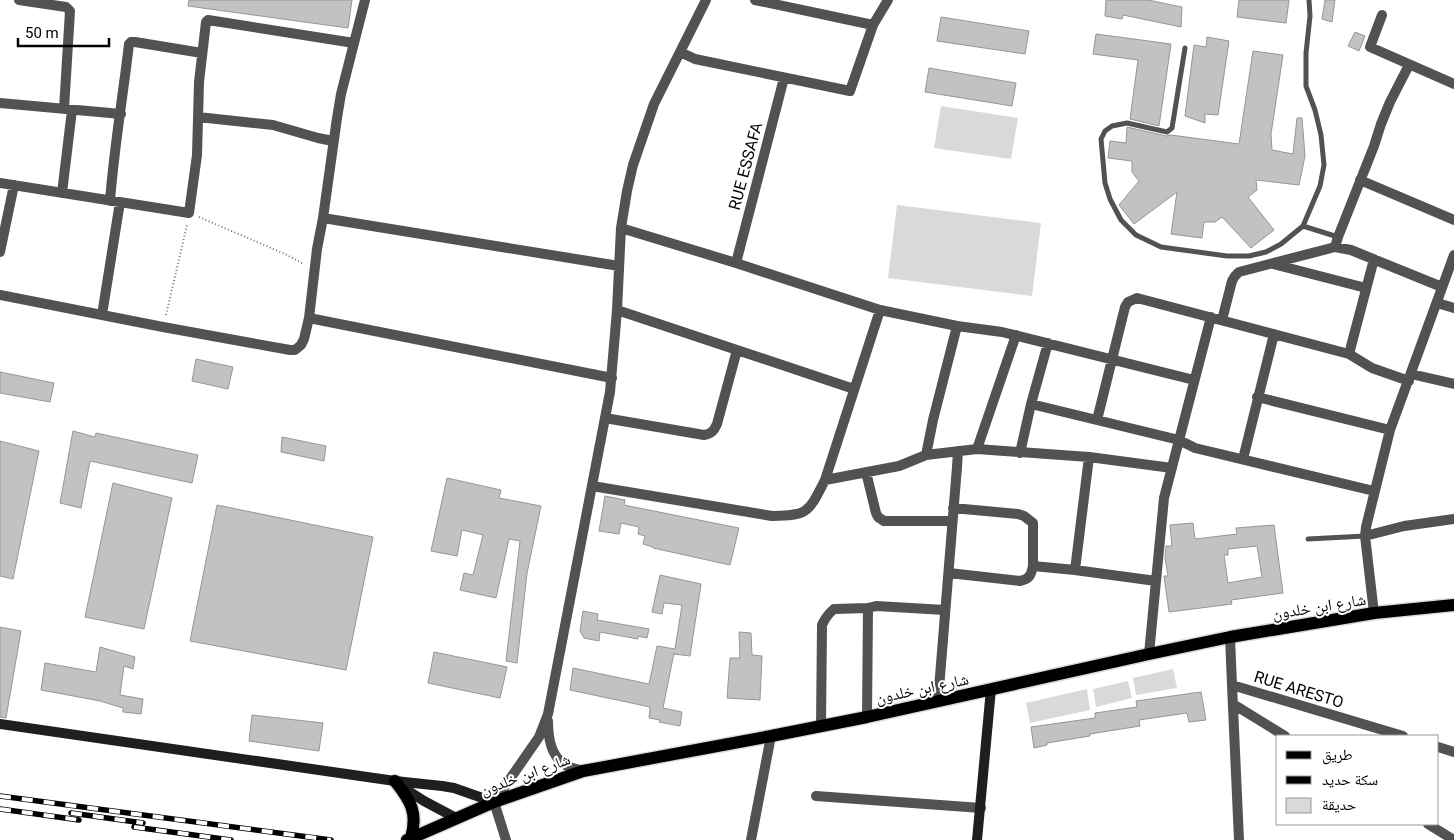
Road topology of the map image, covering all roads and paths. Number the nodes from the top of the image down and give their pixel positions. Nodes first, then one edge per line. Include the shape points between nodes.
1 (19, 0) edge
2 (364, 0) edge
3 (706, 0) edge
4 (755, 0) edge
5 (888, 0) edge
6 (1309, 0) edge
7 (1382, 15) dead end
8 (873, 25) junction
9 (354, 43) junction
10 (1185, 48) dead end
11 (680, 52) junction
12 (202, 53) junction
13 (1409, 65) junction
14 (784, 78) junction
15 (1454, 84) edge
16 (0, 103) edge
17 (68, 109) junction
18 (121, 114) junction
19 (198, 117) junction
20 (333, 141) junction
21 (1360, 180) junction
22 (0, 183) edge
23 (14, 185) junction
24 (62, 193) junction
25 (115, 201) junction
26 (189, 213) junction
27 (323, 218) junction
28 (1454, 220) edge
29 (1303, 226) junction
30 (621, 228) junction
31 (1336, 242) junction
32 (0, 252) edge
33 (1454, 255) edge
34 (1374, 259) junction
35 (736, 262) junction
36 (1272, 264) junction
37 (619, 266) junction
38 (314, 270) junction
39 (1442, 287) junction
40 (1366, 288) junction
41 (0, 295) edge
42 (1437, 303) junction
43 (1454, 308) edge
44 (617, 310) junction
45 (880, 310) junction
46 (102, 315) junction
47 (1210, 317) junction
48 (309, 318) junction
49 (1222, 320) junction
50 (957, 326) junction
51 (163, 327) junction
52 (1274, 334) junction
53 (1016, 335) junction
54 (1048, 343) junction
55 (737, 350) junction
56 (1349, 354) junction
57 (1112, 360) junction
58 (1410, 377) junction
59 (612, 378) junction
60 (1194, 380) junction
61 (1454, 384) edge
62 (854, 389) junction
63 (1257, 397) junction
64 (1031, 404) junction
65 (605, 418) junction
66 (1097, 420) junction
67 (1390, 430) junction
68 (1179, 440) junction
69 (977, 449) junction
70 (958, 451) junction
71 (1020, 453) junction
72 (926, 455) junction
73 (1089, 457) junction
74 (1243, 459) junction
75 (1172, 468) junction
76 (866, 472) junction
77 (825, 480) junction
78 (592, 486) junction
79 (1374, 490) junction
80 (953, 508) junction
81 (1454, 519) edge
82 (952, 521) junction
83 (1365, 536) junction
84 (1308, 539) dead end
85 (1032, 566) junction
86 (1075, 570) junction
87 (949, 574) junction
88 (1156, 581) junction
89 (1454, 606) edge
90 (868, 608) junction
91 (945, 610) junction
92 (1374, 613) junction
93 (1230, 637) junction
94 (1149, 654) junction
95 (1232, 685) junction
96 (992, 689) junction
97 (938, 701) junction
98 (1233, 704) junction
99 (548, 714) junction
100 (867, 716) junction
101 (0, 724) edge
102 (821, 726) junction
103 (1283, 735) edge
104 (1399, 735) edge
105 (771, 736) junction
106 (1439, 747) edge
107 (1454, 752) edge
108 (583, 771) junction
109 (394, 781) junction
110 (816, 796) dead end
111 (494, 802) junction
112 (981, 808) junction
113 (456, 818) junction
114 (1430, 825) edge
115 (409, 839) edge
116 (506, 840) edge
117 (751, 840) edge
118 (977, 840) edge
119 (1239, 840) edge
120 (1454, 840) edge

1 - 17 street via 66,7 70,11
2 - 9 street
3 - 11 street
4 - 8 street
5 - 8 street
6 - 29 lane via 1306,86 1321,135 1324,165 1320,186
7 - 13 street via 1370,47
8 - 14 street via 850,91
9 - 12 street via 208,20 204,25
9 - 20 street
10 - 29 lane via 1172,128 1167,132 1127,123 1112,126 1101,139 1105,183 1121,220 1136,235 1161,247 1226,256 1266,252
11 - 14 street via 695,59
11 - 30 street via 644,132 631,174
12 - 18 street via 131,42
12 - 19 street
13 - 15 street
13 - 21 street via 1390,102
14 - 35 street, RUE ESSAFA
16 - 17 street
17 - 18 street
17 - 24 street
18 - 25 street via 114,153
19 - 20 street via 273,126
19 - 26 street via 198,155
20 - 27 street
21 - 28 street
21 - 31 street
22 - 23 street
23 - 24 street
23 - 32 street
24 - 25 street
25 - 26 street
25 - 46 street
26 - 38 path via 285,254
26 - 51 path
27 - 37 street
27 - 38 street
29 - 31 lane
30 - 35 street
30 - 37 street
31 - 34 street
31 - 36 street
33 - 39 street
34 - 39 street
34 - 40 street
35 - 45 street
36 - 40 street
36 - 49 street via 1239,272 1235,276
37 - 44 street
38 - 48 street
39 - 42 street
40 - 56 street
41 - 46 street
42 - 43 street
42 - 58 street
44 - 55 street
44 - 59 street
45 - 50 street
45 - 62 street
46 - 51 street
47 - 49 street
47 - 57 street via 1142,298 1132,299 1126,307
47 - 60 street
48 - 51 street via 304,339 295,350
48 - 59 street
49 - 52 street
50 - 53 street
50 - 72 street
52 - 56 street
52 - 63 street
53 - 54 street
53 - 69 street
54 - 57 street
54 - 64 street
55 - 62 street
55 - 65 street via 717,424 709,434
56 - 58 street via 1372,368
57 - 60 street
57 - 66 street
58 - 61 street
58 - 67 street
59 - 65 street
60 - 68 street
62 - 77 street
63 - 67 street
63 - 74 street
64 - 66 street
64 - 71 street
65 - 78 street
66 - 68 street
67 - 79 street
68 - 74 street via 1195,448
68 - 75 street
69 - 70 street
69 - 71 street
70 - 72 street
70 - 80 street
71 - 73 street
72 - 76 street via 899,466
73 - 75 street
73 - 86 street
74 - 79 street
75 - 88 street via 1164,498
76 - 77 street
76 - 82 street via 880,519
77 - 78 street via 813,503 791,516 772,516
78 - 99 street
79 - 83 street
80 - 82 street
80 - 85 street via 1024,516 1033,523
81 - 83 street via 1404,526
82 - 87 street
83 - 84 lane
83 - 92 street
85 - 86 street
85 - 87 street via 1031,575 1020,581
86 - 88 street
87 - 91 street
88 - 94 street
89 - 92 main road, شارع ابن خلدون
90 - 91 street
90 - 100 street
90 - 102 street via 834,609 822,625
91 - 97 street
92 - 93 main road, شارع ابن خلدون
93 - 94 main road, شارع ابن خلدون
93 - 95 street, RUE ARESTO
94 - 96 main road, شارع ابن خلدون
95 - 98 street
95 - 104 street, RUE ARESTO
96 - 97 main road, شارع ابن خلدون
96 - 112 main road
97 - 100 main road, شارع ابن خلدون
98 - 103 street
98 - 119 street
99 - 108 street via 552,750 564,764
99 - 111 street via 539,737
100 - 102 main road, شارع ابن خلدون
101 - 109 main road
102 - 105 main road, شارع ابن خلدون
105 - 108 main road, شارع ابن خلدون
105 - 117 street
106 - 107 street
108 - 111 main road, شارع ابن خلدون
109 - 111 main road via 448,787
109 - 113 main road
109 - 115 main road via 412,806 414,828
110 - 112 street
111 - 113 main road, شارع ابن خلدون
111 - 116 street
112 - 118 main road
113 - 115 main road, شارع ابن خلدون
114 - 120 street

